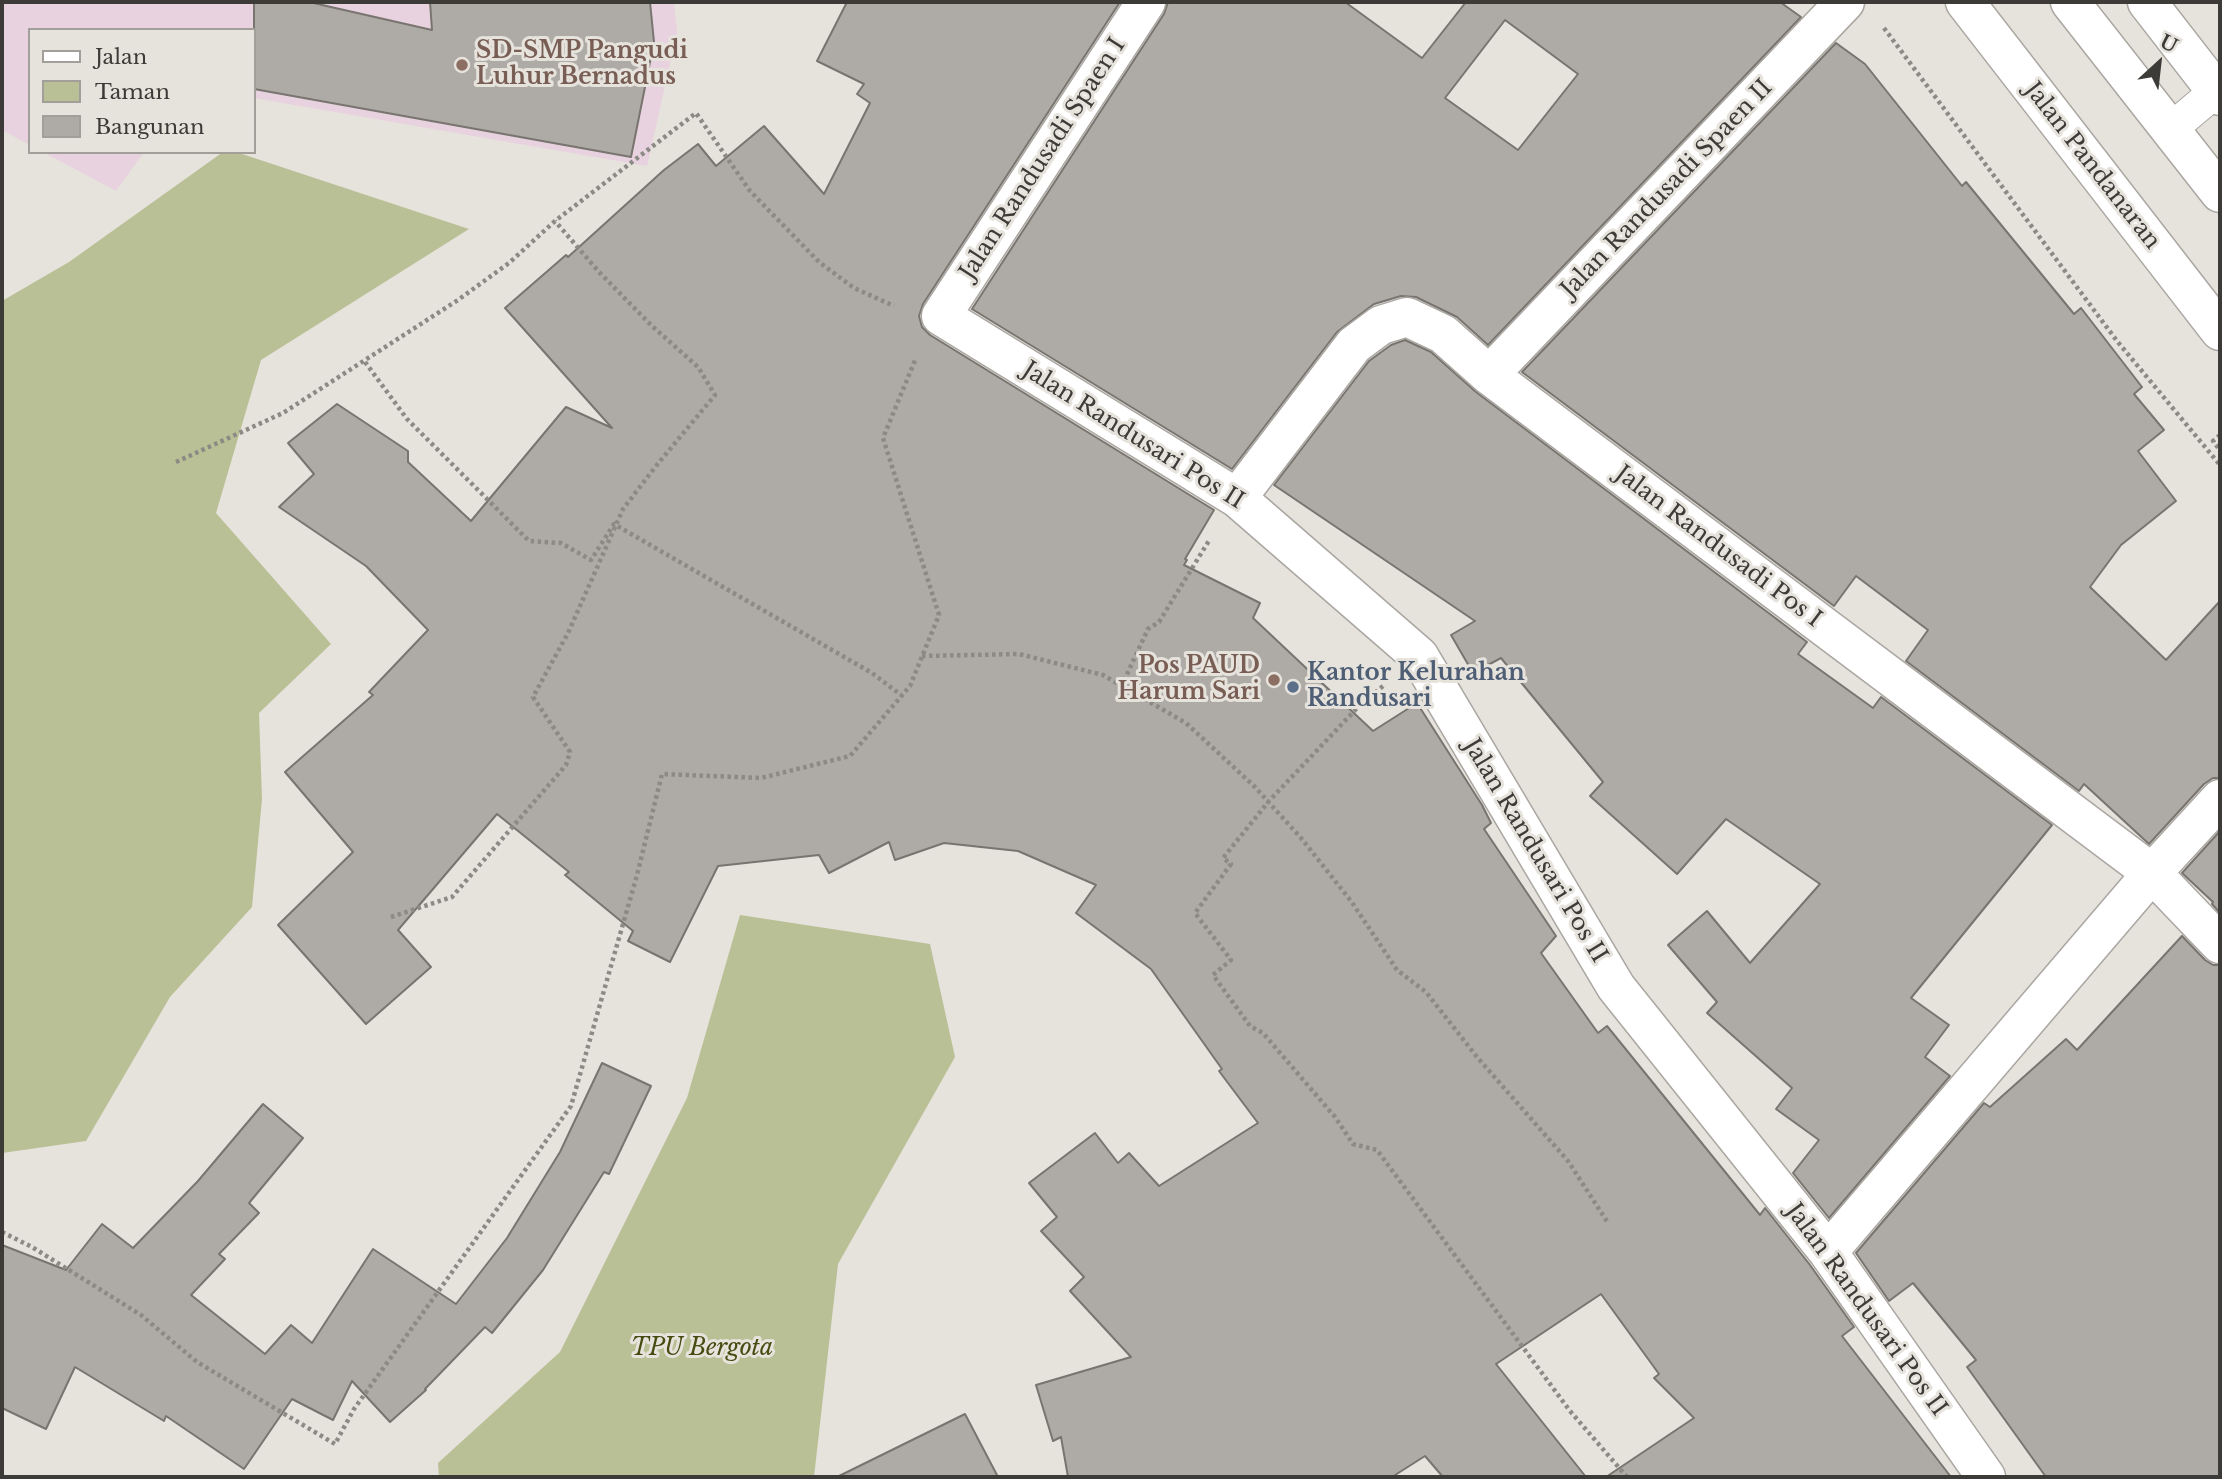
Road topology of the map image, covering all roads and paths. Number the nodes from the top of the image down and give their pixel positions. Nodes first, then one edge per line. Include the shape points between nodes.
1 (1146, 2) edge
2 (1845, 2) edge
3 (1965, 2) edge
4 (2070, 2) edge
5 (2147, 2) edge
6 (1881, 24) dead end
7 (2219, 91) edge
8 (2171, 129) junction
9 (2220, 193) edge
10 (555, 221) junction
11 (941, 316) junction
12 (2220, 331) edge
13 (365, 362) junction
14 (1489, 375) junction
15 (2220, 435) edge
16 (2220, 450) edge
17 (176, 462) dead end
18 (2220, 465) edge
19 (1237, 498) junction
20 (617, 525) junction
21 (922, 656) junction
22 (1419, 656) junction
23 (1121, 687) junction
24 (901, 695) junction
25 (2220, 799) edge
26 (1269, 802) junction
27 (2152, 873) junction
28 (391, 917) dead end
29 (2220, 944) edge
30 (1608, 1223) dead end
31 (2, 1232) edge
32 (1828, 1252) junction
33 (1627, 1477) edge
34 (1986, 1477) edge

1 - 11 street, Jalan Randusadi Spaen I
2 - 14 street, Jalan Randusadi Spaen II
3 - 12 street, Jalan Pandanaran
4 - 8 street
5 - 7 street
6 - 18 path via 2117,341
7 - 8 lane
8 - 9 street
10 - 11 path via 696,113 750,191 819,262 854,288 891,305
10 - 13 path via 509,263
10 - 20 path via 599,272 698,367 715,395 623,509
11 - 19 street, Jalan Randusari Pos II
11 - 21 path via 916,358 883,438 939,615
13 - 17 path via 283,413
13 - 20 path via 407,419 529,541 561,543 592,560
14 - 19 street, Jalan Randusadi Pos I via 1443,334 1407,317 1381,325 1354,345
14 - 27 street, Jalan Randusadi Pos I
15 - 16 path via 2213,441
19 - 22 street, Jalan Randusari Pos II
19 - 23 path via 1159,622 1148,629
20 - 24 path via 872,673
20 - 28 path via 533,697 570,751 566,765 452,897
21 - 23 path via 1019,654 1103,676
21 - 24 path via 910,686
22 - 26 path via 1358,707
22 - 32 street, Jalan Randusari Pos II via 1616,986
23 - 26 path via 1186,723
24 - 31 path via 850,756 761,778 662,774 570,1106 354,1409 334,1444 197,1362 141,1315
25 - 27 street
26 - 30 path via 1350,901 1397,970 1426,992 1568,1161
26 - 33 path via 1223,859 1230,864 1195,913 1231,960 1213,975 1250,1026 1263,1033 1353,1144 1377,1150 1570,1411
27 - 29 street, Jalan Randusadi Pos I
27 - 32 street
32 - 34 street, Jalan Randusari Pos II

